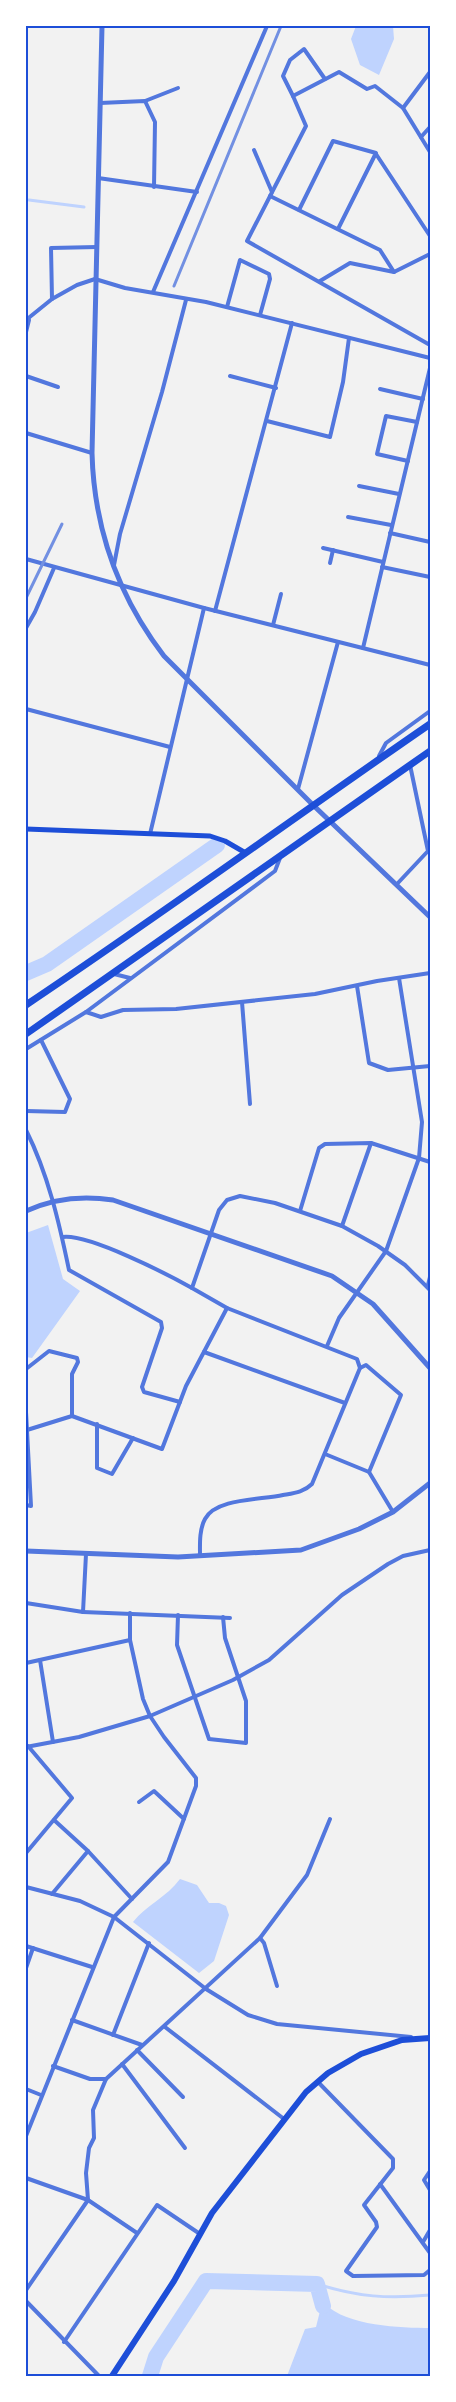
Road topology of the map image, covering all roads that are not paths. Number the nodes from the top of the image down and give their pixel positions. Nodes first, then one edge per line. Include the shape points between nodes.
1 (102, 26) edge
2 (267, 26) edge
3 (430, 72) edge
4 (325, 79) junction
5 (178, 88) dead end
6 (293, 96) junction
7 (145, 101) junction
8 (100, 103) junction
9 (403, 108) junction
10 (430, 127) edge
11 (421, 137) junction
12 (254, 150) dead end
13 (430, 152) edge
14 (376, 153) junction
15 (98, 178) junction
16 (154, 187) junction
17 (197, 192) junction
18 (271, 194) junction
19 (299, 210) junction
20 (338, 229) junction
21 (430, 236) edge
22 (96, 247) junction
23 (430, 255) edge
24 (393, 272) junction
25 (96, 279) junction
26 (319, 281) junction
27 (153, 292) junction
28 (52, 299) junction
29 (186, 300) junction
30 (227, 307) junction
31 (260, 315) junction
32 (27, 320) edge
33 (292, 323) junction
34 (26, 333) edge
35 (349, 338) junction
36 (430, 345) edge
37 (430, 358) edge
38 (430, 368) edge
39 (26, 376) edge
40 (230, 376) dead end
41 (58, 387) dead end
42 (276, 388) junction
43 (380, 389) dead end
44 (423, 399) junction
45 (267, 422) junction
46 (417, 422) junction
47 (26, 433) edge
48 (92, 453) junction
49 (408, 461) junction
50 (359, 486) dead end
51 (399, 494) junction
52 (348, 517) dead end
53 (357, 519) junction
54 (391, 525) junction
55 (356, 527) dead end
56 (390, 533) junction
57 (430, 542) edge
58 (323, 548) dead end
59 (333, 550) junction
60 (26, 559) edge
61 (330, 563) dead end
62 (383, 564) junction
63 (52, 567) junction
64 (114, 567) junction
65 (430, 577) edge
66 (122, 585) junction
67 (281, 594) dead end
68 (204, 608) junction
69 (215, 611) junction
70 (273, 625) junction
71 (26, 628) edge
72 (339, 642) junction
73 (363, 648) junction
74 (430, 665) edge
75 (186, 679) junction
76 (26, 709) edge
77 (430, 711) edge
78 (430, 724) edge
79 (170, 747) junction
80 (430, 751) edge
81 (378, 760) junction
82 (410, 765) junction
83 (298, 789) junction
84 (312, 805) junction
85 (330, 820) junction
86 (26, 829) edge
87 (150, 834) junction
88 (244, 852) junction
89 (281, 854) junction
90 (397, 884) junction
91 (430, 917) edge
92 (430, 973) edge
93 (111, 974) junction
94 (131, 978) junction
95 (399, 978) junction
96 (357, 986) junction
97 (242, 1002) junction
98 (26, 1005) edge
99 (86, 1012) junction
100 (26, 1032) edge
101 (41, 1040) junction
102 (26, 1049) edge
103 (430, 1066) edge
104 (413, 1068) junction
105 (250, 1104) dead end
106 (26, 1111) edge
107 (26, 1130) edge
108 (371, 1143) junction
109 (418, 1158) junction
110 (430, 1162) edge
111 (52, 1200) junction
112 (26, 1211) edge
113 (300, 1211) junction
114 (342, 1226) junction
115 (211, 1234) junction
116 (63, 1237) junction
117 (386, 1251) junction
118 (430, 1277) edge
119 (192, 1288) junction
120 (429, 1288) edge
121 (359, 1292) junction
122 (227, 1308) junction
123 (327, 1346) junction
124 (204, 1352) junction
125 (360, 1368) junction
126 (430, 1368) edge
127 (26, 1369) edge
128 (180, 1402) junction
129 (345, 1403) junction
130 (26, 1414) edge
131 (72, 1416) junction
132 (97, 1424) junction
133 (27, 1430) junction
134 (133, 1438) junction
135 (324, 1454) junction
136 (369, 1472) junction
137 (430, 1483) edge
138 (26, 1505) edge
139 (393, 1512) junction
140 (430, 1550) edge
141 (26, 1551) edge
142 (86, 1553) junction
143 (200, 1556) junction
144 (26, 1603) edge
145 (83, 1611) junction
146 (129, 1613) junction
147 (177, 1615) junction
148 (223, 1617) junction
149 (230, 1618) dead end
150 (130, 1640) junction
151 (40, 1660) junction
152 (26, 1663) edge
153 (238, 1677) junction
154 (195, 1695) junction
155 (150, 1716) junction
156 (53, 1742) junction
157 (27, 1747) edge
158 (139, 1802) dead end
159 (184, 1819) junction
160 (54, 1820) junction
161 (330, 1820) dead end
162 (88, 1851) junction
163 (26, 1853) edge
164 (26, 1887) edge
165 (52, 1894) junction
166 (132, 1899) junction
167 (114, 1917) junction
168 (260, 1938) junction
169 (149, 1943) junction
170 (26, 1946) edge
171 (33, 1948) junction
172 (92, 1967) junction
173 (26, 1968) edge
174 (277, 1986) dead end
175 (206, 1989) junction
176 (72, 2020) junction
177 (165, 2027) junction
178 (113, 2036) junction
179 (418, 2037) junction
180 (430, 2038) edge
181 (142, 2045) junction
182 (137, 2050) junction
183 (122, 2064) junction
184 (53, 2066) junction
185 (106, 2079) junction
186 (318, 2081) junction
187 (26, 2089) edge
188 (41, 2095) junction
189 (183, 2097) dead end
190 (284, 2119) junction
191 (26, 2136) edge
192 (185, 2148) dead end
193 (430, 2170) edge
194 (26, 2178) edge
195 (380, 2184) junction
196 (430, 2190) edge
197 (88, 2200) junction
198 (430, 2229) edge
199 (137, 2233) junction
200 (200, 2234) junction
201 (423, 2242) junction
202 (430, 2253) edge
203 (430, 2271) edge
204 (26, 2290) edge
205 (26, 2301) edge
206 (64, 2342) junction
207 (99, 2376) edge
208 (112, 2376) edge

1 - 8 street
2 - 17 street
3 - 9 street
4 - 6 street
4 - 6 street via 304,49 290,60 283,76
4 - 9 street via 339,72 367,89 375,86
5 - 7 street
6 - 18 street via 306,126
7 - 8 street
7 - 16 street via 155,122
8 - 15 street
9 - 11 street
10 - 11 street
11 - 13 street
12 - 18 street
14 - 19 street via 333,141
14 - 20 street
14 - 21 street
15 - 16 street
15 - 22 street
16 - 17 street
17 - 27 street
18 - 19 street
18 - 26 street via 247,241
19 - 20 street
20 - 24 street via 380,250
22 - 25 street
22 - 28 street via 51,248
23 - 24 street
24 - 26 street via 350,263
25 - 27 street
25 - 28 street
25 - 48 street
26 - 36 street
27 - 29 street
28 - 32 street
29 - 30 street
29 - 64 street
30 - 31 street
30 - 31 street via 240,260 269,274
31 - 33 street
32 - 34 street
33 - 35 street
33 - 42 street
35 - 37 street
35 - 45 street via 330,437
38 - 44 street
39 - 41 street
40 - 42 street
42 - 45 street
43 - 44 street
44 - 46 street
45 - 69 street
46 - 49 street
46 - 49 street via 386,416 377,454
47 - 48 street
48 - 64 street via 97,511
49 - 51 street
50 - 51 street
51 - 54 street
52 - 53 street
53 - 54 street
53 - 55 street
54 - 56 street
56 - 57 street
56 - 62 street
58 - 59 street
59 - 61 street
59 - 62 street
60 - 63 street
62 - 65 street
62 - 73 street
63 - 66 street
63 - 71 street
64 - 66 street
66 - 68 street
66 - 75 street via 146,632
67 - 70 street
68 - 69 street
68 - 75 street
69 - 70 street
70 - 72 street
72 - 73 street
72 - 83 street
73 - 74 street
75 - 79 street
75 - 83 street
76 - 79 street
77 - 81 street via 386,742
78 - 81 highway
79 - 87 street
80 - 82 highway
81 - 84 highway
82 - 85 highway
82 - 90 street via 428,851
83 - 84 street
84 - 85 street
84 - 88 highway
85 - 89 highway
85 - 90 street
86 - 87 main road
87 - 88 main road via 210,836
88 - 98 highway
89 - 93 highway
89 - 94 street via 275,871
90 - 91 street
92 - 95 street
93 - 94 street
93 - 100 highway
94 - 99 street
95 - 96 street
95 - 104 street
96 - 97 street
96 - 104 street via 369,1063 388,1070
97 - 99 street via 123,1010 101,1017
97 - 105 street
99 - 101 street
101 - 102 street
101 - 106 street via 70,1099 65,1112
103 - 104 street
104 - 109 street via 422,1122
107 - 111 street
108 - 109 street
108 - 113 street via 325,1144 319,1148
108 - 114 street
109 - 110 street
109 - 117 street
111 - 112 street
111 - 115 street via 113,1200
111 - 116 street
113 - 114 street
113 - 115 street via 233,1197 222,1204
114 - 117 street
115 - 119 street
115 - 121 street via 332,1276
116 - 119 street via 79,1238 129,1257
116 - 128 street via 69,1270 161,1322 142,1387 144,1392
117 - 120 street
117 - 121 street
118 - 120 street
119 - 122 street
121 - 123 street via 339,1318
121 - 126 street
122 - 123 street
122 - 124 street
123 - 125 street via 357,1359
124 - 128 street
124 - 129 street
125 - 129 street
125 - 136 street via 366,1365 401,1395
127 - 131 street via 50,1351 77,1358 71,1382
128 - 134 street via 162,1449
129 - 135 street
130 - 133 street
131 - 132 street
131 - 133 street
132 - 134 street
132 - 134 street via 97,1468 112,1474
133 - 138 street via 31,1506
135 - 136 street
135 - 143 street via 306,1490 230,1502 213,1510 205,1519
136 - 139 street
137 - 139 street
139 - 143 street via 301,1550
140 - 153 street via 403,1556 364,1580 269,1660
141 - 142 street
142 - 143 street
142 - 145 street
144 - 145 street
145 - 146 street
146 - 147 street
146 - 150 street
147 - 148 street
147 - 154 street via 177,1645
148 - 149 street
148 - 153 street via 225,1638
150 - 151 street
150 - 155 street
151 - 152 street
151 - 156 street
153 - 154 street
153 - 154 street via 246,1701 246,1743 209,1739
154 - 155 street
155 - 156 street
155 - 159 street via 196,1778
156 - 157 street
157 - 160 street via 72,1798
158 - 159 street via 154,1791
159 - 166 street via 168,1862
160 - 162 street
160 - 163 street
161 - 168 street via 307,1875
162 - 165 street
162 - 166 street
164 - 165 street
165 - 167 street via 80,1901
166 - 167 street
167 - 169 street
167 - 172 street
168 - 174 street
168 - 175 street
169 - 175 street
169 - 178 street
170 - 171 street
171 - 172 street
171 - 173 street
172 - 176 street
175 - 177 street
175 - 179 street via 248,2015 277,2024
176 - 178 street
176 - 184 street
177 - 181 street
177 - 190 street
178 - 181 street
179 - 180 main road
179 - 186 main road via 361,2054
181 - 182 street
182 - 183 street
182 - 189 street
183 - 185 street
183 - 192 street
184 - 185 street via 90,2079
184 - 188 street
185 - 197 street via 93,2110 94,2138 86,2173
186 - 190 main road
186 - 195 street via 393,2160 393,2168
187 - 188 street
188 - 191 street
190 - 200 main road
193 - 196 street via 424,2180
194 - 197 street
195 - 201 street
195 - 203 street via 364,2205 377,2227 346,2271 353,2276 424,2275
197 - 199 street
197 - 204 street
198 - 201 street
199 - 200 street via 158,2205
199 - 206 street
200 - 208 main road
201 - 202 street
205 - 206 street
206 - 207 street

